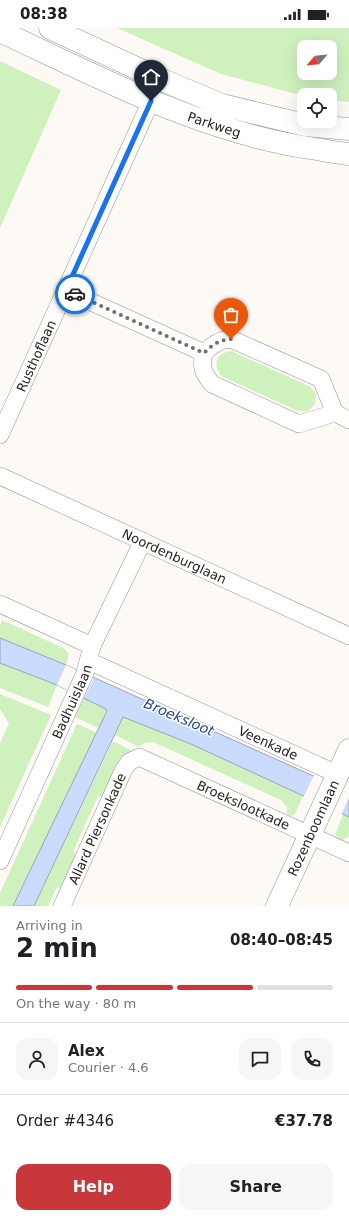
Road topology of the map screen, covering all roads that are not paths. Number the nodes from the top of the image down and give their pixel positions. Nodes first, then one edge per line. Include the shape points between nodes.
1 (50, 28) edge
2 (0, 31) edge
3 (151, 101) junction
4 (349, 129) edge
5 (349, 154) edge
6 (66, 290) junction
7 (204, 353) junction
8 (342, 417) edge
9 (0, 435) edge
10 (0, 476) edge
11 (143, 541) junction
12 (0, 604) edge
13 (349, 636) edge
14 (89, 660) junction
15 (349, 750) edge
16 (139, 757) joint
17 (336, 777) junction
18 (314, 826) junction
19 (349, 853) edge
20 (0, 861) edge
21 (62, 906) edge
22 (277, 906) edge

1 - 4 street, Parkweg via 222,106 305,125
2 - 3 street, Parkweg
3 - 5 street, Parkweg via 220,128 281,144
3 - 6 street, Rusthoflaan
6 - 7 street
6 - 9 street, Rusthoflaan
7 - 8 street via 217,342 231,339 321,379
7 - 8 street via 203,372 212,384 299,424
10 - 11 street, Noordenburglaan
11 - 13 street, Noordenburglaan
11 - 14 street, Badhuislaan
12 - 14 street, Veenkade
14 - 17 street, Veenkade
14 - 20 street, Badhuislaan
15 - 17 street, Rozenboomlaan
16 - 18 street, Broekslootkade
16 - 21 street, Allard Piersonkade via 130,762 123,771
17 - 18 street, Rozenboomlaan
18 - 19 street, Broekslootkade
18 - 22 street, Rozenboomlaan

